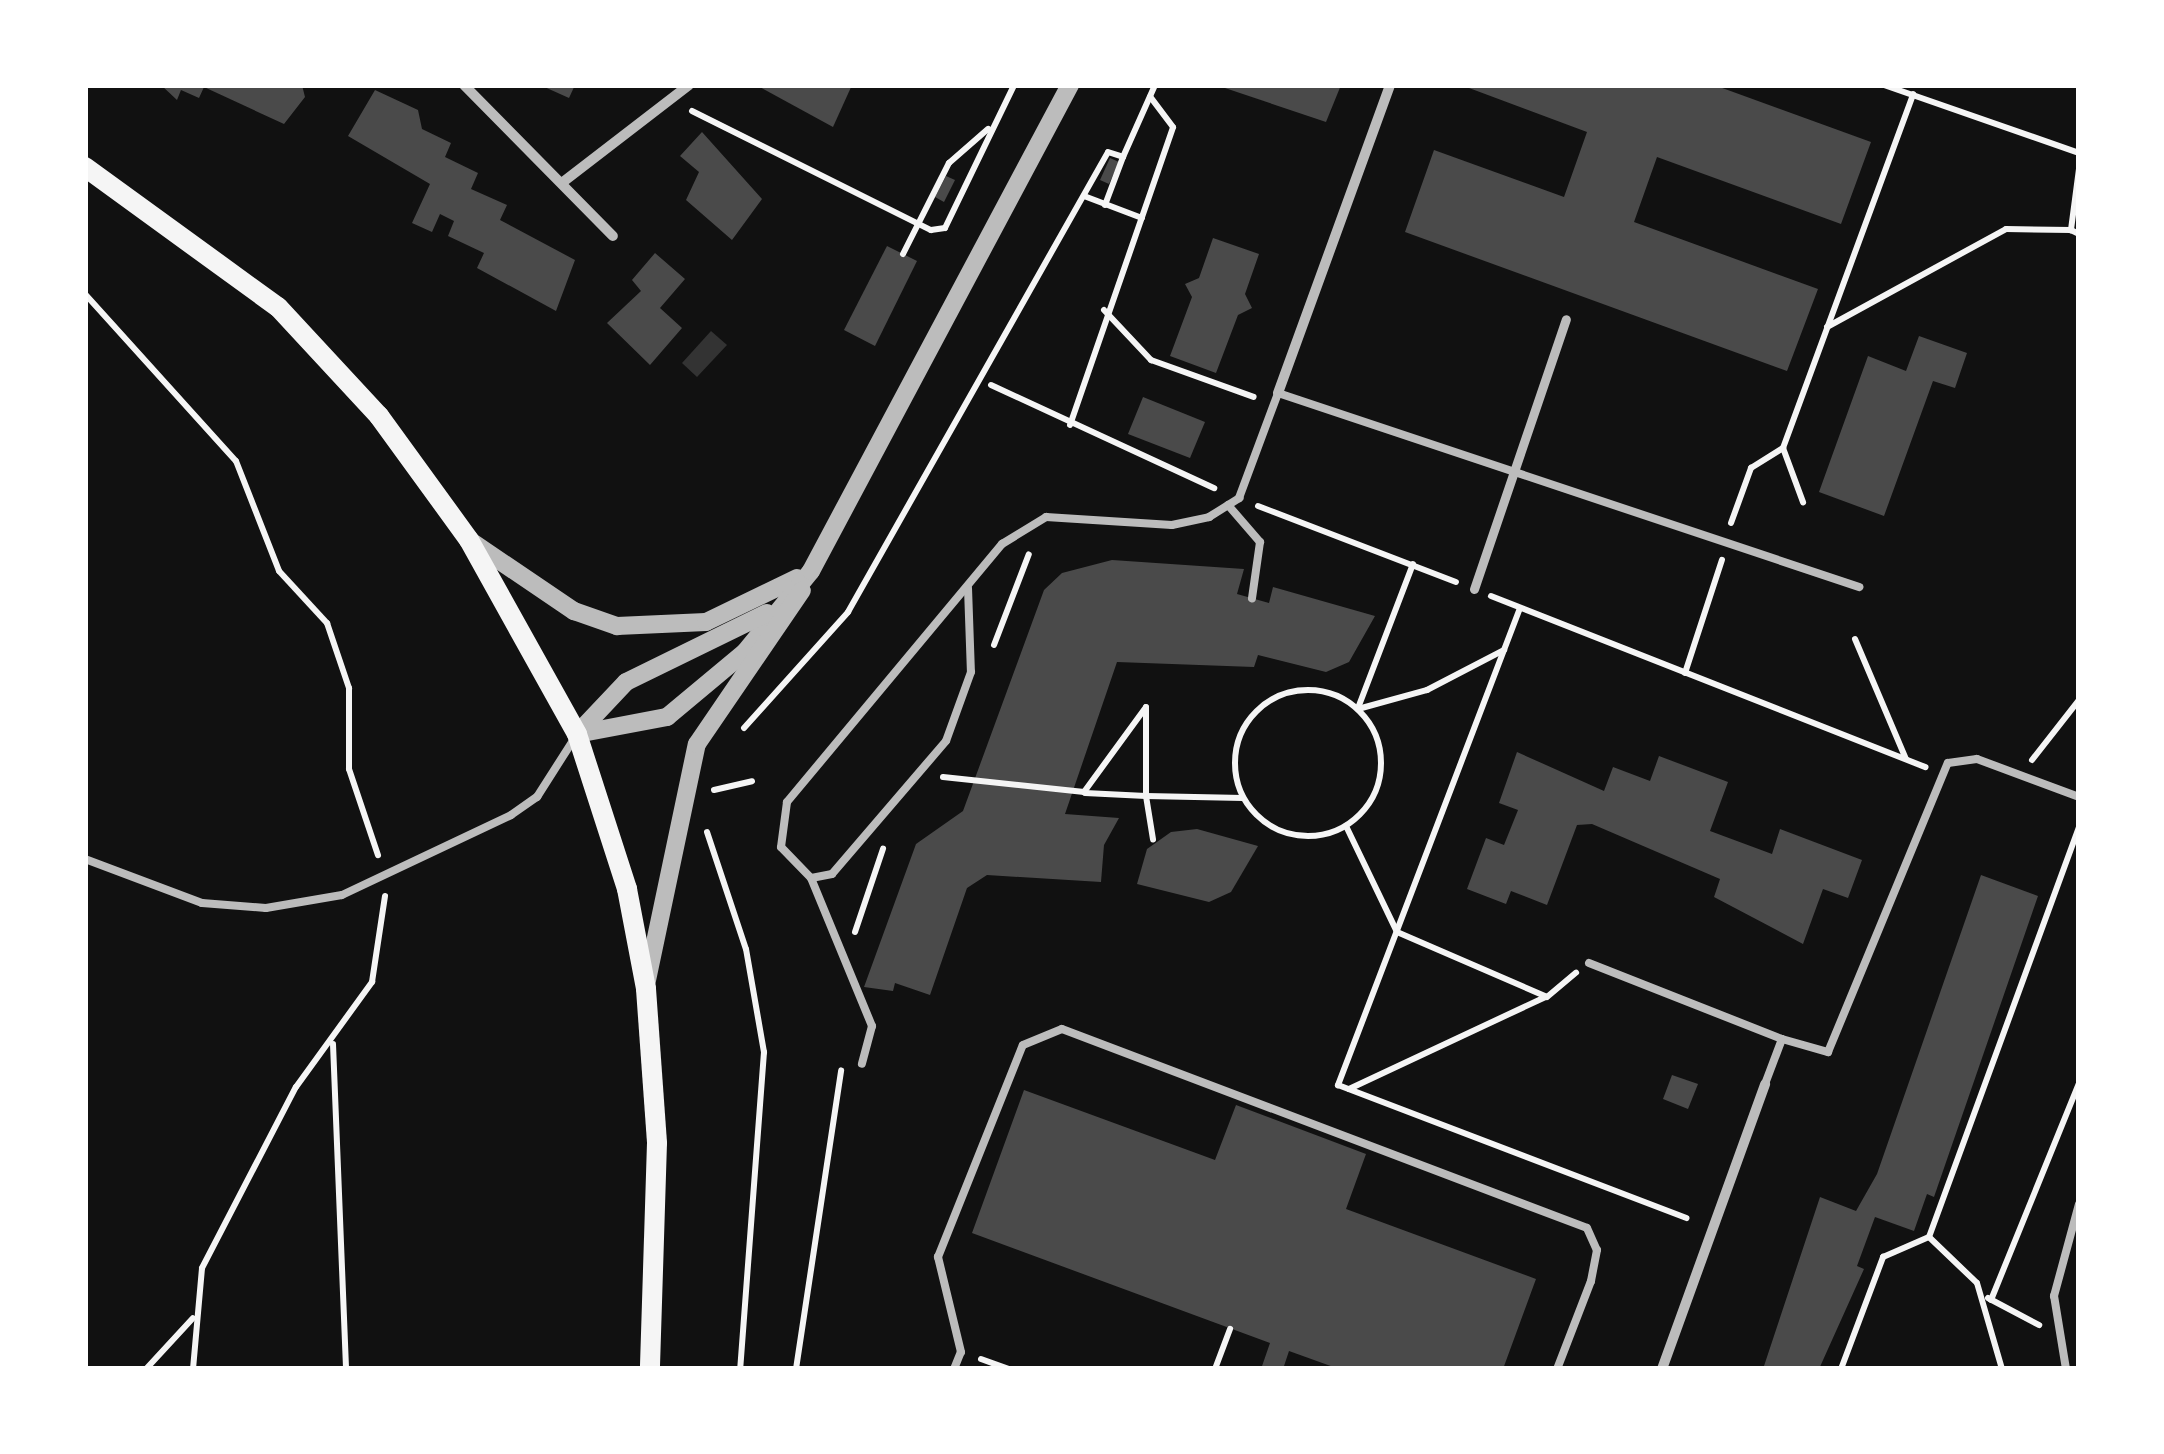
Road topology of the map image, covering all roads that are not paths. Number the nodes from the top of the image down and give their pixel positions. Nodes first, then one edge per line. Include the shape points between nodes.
1 (464, 85) edge
2 (689, 85) edge
3 (1070, 85) edge
4 (1390, 85) edge
5 (85, 166) edge
6 (564, 182) junction
7 (613, 236) dead end
8 (1566, 319) dead end
9 (1276, 398) junction
10 (1512, 474) junction
11 (1228, 505) junction
12 (469, 540) junction
13 (811, 571) junction
14 (1860, 587) dead end
15 (968, 588) junction
16 (1474, 589) dead end
17 (1252, 598) dead end
18 (774, 609) junction
19 (577, 734) junction
20 (2079, 796) edge
21 (85, 858) edge
22 (810, 878) junction
23 (1589, 963) road end
24 (646, 989) junction
25 (1782, 1039) junction
26 (862, 1064) dead end
27 (1764, 1084) joint
28 (2079, 1204) edge
29 (650, 1369) edge
30 (954, 1369) edge
31 (1557, 1369) edge
32 (1662, 1369) edge
33 (2066, 1369) edge

1 - 6 street
2 - 6 street
3 - 13 street
4 - 9 street
5 - 12 main road via 278,308 379,416
6 - 7 street
8 - 10 street
9 - 10 lane
9 - 11 lane via 1239,498
10 - 14 lane
10 - 16 street
11 - 15 lane via 1172,525 1046,516 1002,544
11 - 17 lane via 1260,542
12 - 13 street via 574,612 663,630 706,622
12 - 19 main road
13 - 18 street
13 - 24 street via 758,665 697,744
15 - 22 lane via 971,672 946,740 832,874
15 - 22 lane via 787,802 781,846
18 - 19 street via 626,682
18 - 19 street via 745,652 667,717
19 - 21 lane via 537,797 386,879 300,905 233,906 172,896
19 - 24 main road via 627,889
20 - 25 lane via 1978,759 1940,772 1828,1052
22 - 26 lane via 872,1026
23 - 25 lane
24 - 29 main road via 656,1144
25 - 27 lane
27 - 32 street
28 - 33 lane via 2058,1263
30 - 31 lane via 961,1352 938,1258 1023,1045 1062,1029 1587,1228 1597,1250 1591,1281

